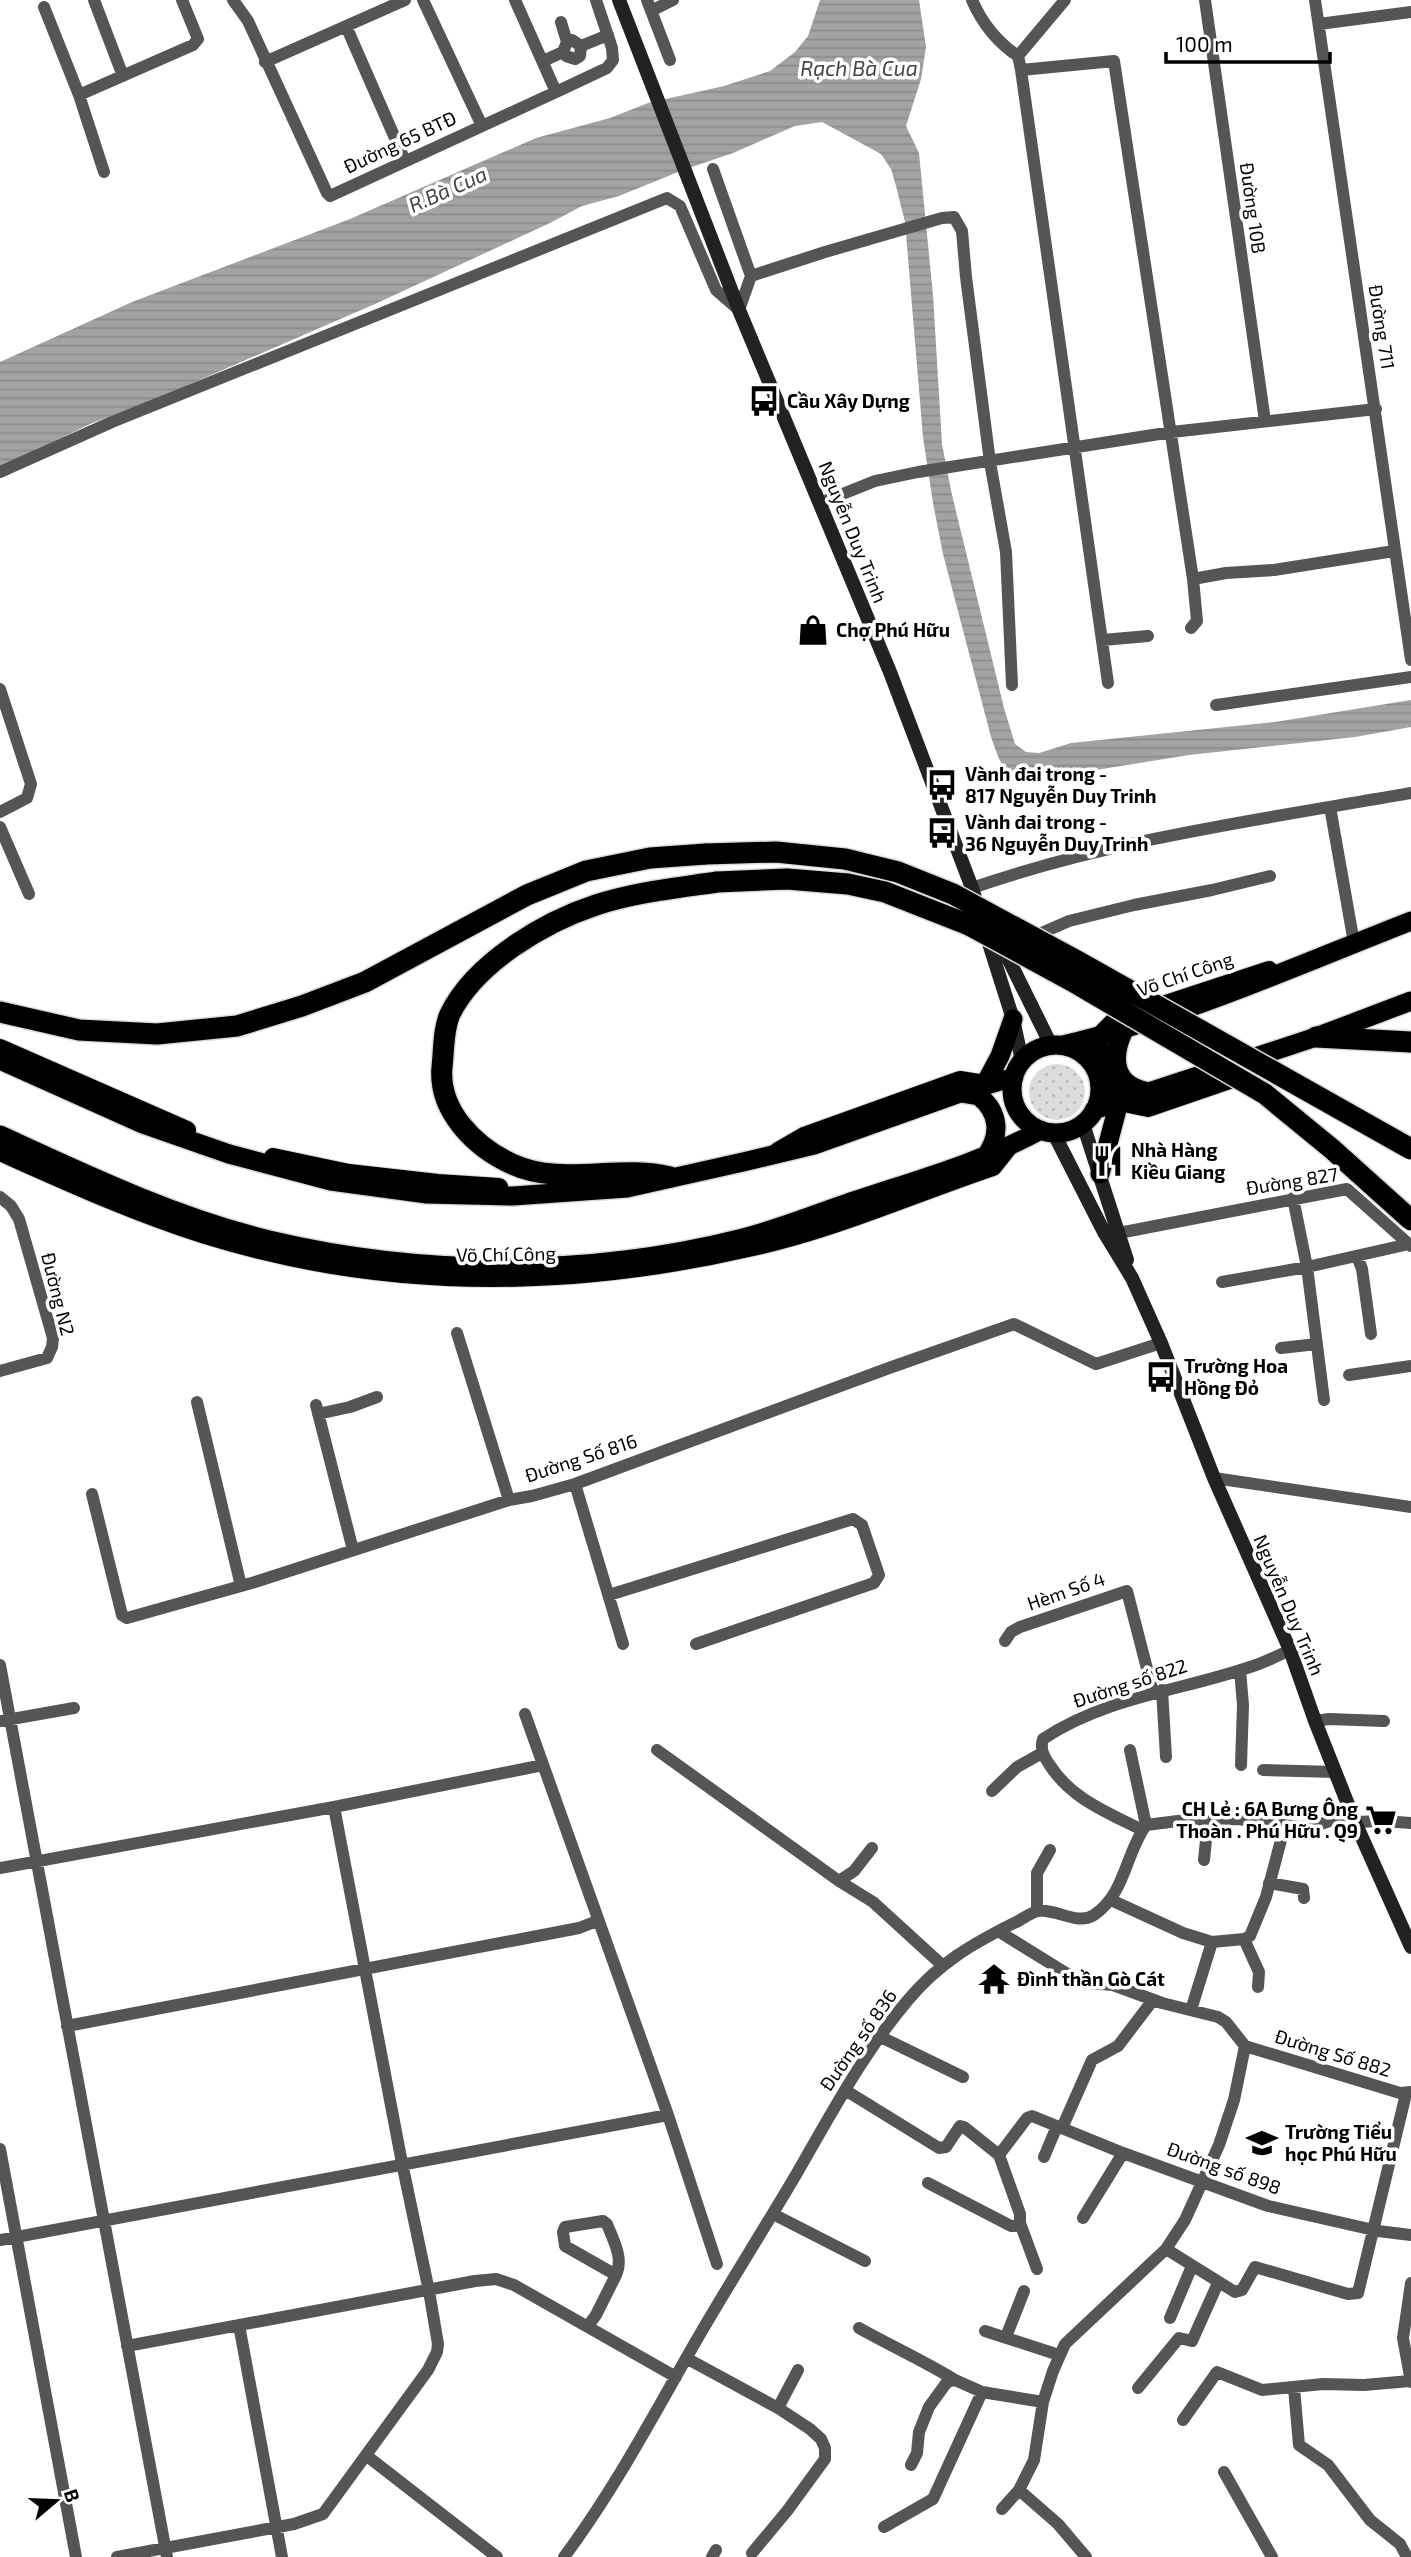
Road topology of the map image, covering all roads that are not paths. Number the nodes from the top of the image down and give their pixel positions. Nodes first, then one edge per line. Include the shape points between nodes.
1 (94, 0) edge
2 (182, 0) edge
3 (233, 0) edge
4 (405, 0) edge
5 (423, 0) edge
6 (515, 0) edge
7 (596, 0) edge
8 (618, 0) edge
9 (673, 0) edge
10 (972, 0) edge
11 (1065, 0) edge
12 (1205, 0) edge
13 (1315, 0) edge
14 (649, 5) edge
15 (44, 7) dead end
16 (1411, 12) edge
17 (561, 22) dead end
18 (1319, 24) junction
19 (346, 26) junction
20 (608, 35) junction
21 (581, 46) junction
22 (565, 47) junction
23 (1018, 56) junction
24 (575, 59) junction
25 (670, 60) dead end
26 (543, 61) junction
27 (265, 62) junction
28 (1021, 70) junction
29 (123, 76) junction
30 (583, 79) junction
31 (556, 92) junction
32 (79, 95) junction
33 (482, 126) junction
34 (405, 161) junction
35 (713, 169) dead end
36 (104, 172) dead end
37 (751, 276) junction
38 (739, 310) junction
39 (1376, 409) junction
40 (1265, 421) junction
41 (1172, 432) junction
42 (1074, 446) junction
43 (990, 462) junction
44 (0, 472) edge
45 (820, 503) junction
46 (1394, 551) junction
47 (1193, 579) junction
48 (1191, 628) dead end
49 (1148, 636) dead end
50 (1102, 640) junction
51 (1411, 660) edge
52 (1411, 677) edge
53 (1108, 683) dead end
54 (1012, 685) dead end
55 (0, 689) edge
56 (1216, 705) dead end
57 (1411, 793) edge
58 (1330, 807) junction
59 (0, 812) edge
60 (0, 827) edge
61 (1270, 876) dead end
62 (972, 888) junction
63 (29, 894) dead end
64 (1411, 921) edge
65 (1354, 943) junction
66 (1002, 946) junction
67 (1293, 969) junction
68 (1411, 1001) edge
69 (1411, 1011) edge
70 (0, 1012) edge
71 (1013, 1019) junction
72 (1124, 1030) junction
73 (1098, 1037) junction
74 (1317, 1037) junction
75 (1411, 1042) edge
76 (1057, 1045) junction
77 (0, 1048) edge
78 (1275, 1049) junction
79 (0, 1060) edge
80 (1018, 1069) junction
81 (985, 1084) junction
82 (960, 1093) junction
83 (1150, 1093) junction
84 (1119, 1102) junction
85 (1089, 1117) junction
86 (1047, 1131) junction
87 (0, 1135) edge
88 (1008, 1148) junction
89 (1411, 1149) edge
90 (0, 1152) edge
91 (776, 1152) junction
92 (985, 1157) junction
93 (1100, 1174) junction
94 (670, 1177) junction
95 (93, 1186) junction
96 (0, 1197) edge
97 (1293, 1198) junction
98 (1411, 1220) edge
99 (1119, 1233) junction
100 (1410, 1245) edge
101 (700, 1252) junction
102 (1357, 1256) junction
103 (1307, 1267) junction
104 (1132, 1278) junction
105 (1222, 1282) dead end
106 (457, 1333) dead end
107 (1371, 1334) dead end
108 (1161, 1343) junction
109 (1317, 1344) junction
110 (1281, 1348) dead end
111 (1411, 1366) edge
112 (0, 1371) edge
113 (1349, 1375) dead end
114 (377, 1397) dead end
115 (1324, 1400) dead end
116 (197, 1402) dead end
117 (1214, 1478) junction
118 (575, 1484) junction
119 (92, 1494) dead end
120 (509, 1500) junction
121 (1411, 1507) edge
122 (353, 1550) junction
123 (241, 1586) junction
124 (609, 1595) junction
125 (1004, 1642) dead end
126 (696, 1643) dead end
127 (623, 1644) dead end
128 (1290, 1650) junction
129 (0, 1665) edge
130 (1240, 1670) junction
131 (1158, 1691) junction
132 (74, 1708) dead end
133 (525, 1714) dead end
134 (5, 1720) edge
135 (1315, 1721) junction
136 (1384, 1721) dead end
137 (657, 1750) dead end
138 (1130, 1750) dead end
139 (1042, 1752) junction
140 (1167, 1757) dead end
141 (543, 1765) junction
142 (1241, 1765) dead end
143 (1263, 1770) dead end
144 (1336, 1772) junction
145 (992, 1791) dead end
146 (334, 1807) junction
147 (1354, 1817) junction
148 (1208, 1820) junction
149 (1411, 1823) edge
150 (1285, 1825) junction
151 (1144, 1827) junction
152 (872, 1848) dead end
153 (1050, 1850) dead end
154 (1204, 1860) dead end
155 (37, 1861) junction
156 (0, 1868) edge
157 (839, 1881) junction
158 (1269, 1882) junction
159 (1304, 1898) dead end
160 (1111, 1900) junction
161 (1037, 1911) junction
162 (597, 1921) junction
163 (998, 1931) junction
164 (1244, 1939) junction
165 (1212, 1942) junction
166 (1411, 1947) edge
167 (942, 1965) junction
168 (365, 1968) junction
169 (1258, 1987) dead end
170 (1153, 2000) junction
171 (1191, 2010) junction
172 (67, 2026) junction
173 (881, 2037) junction
174 (1245, 2046) junction
175 (963, 2077) dead end
176 (845, 2090) junction
177 (1408, 2093) edge
178 (667, 2115) junction
179 (1059, 2127) junction
180 (0, 2150) edge
181 (1123, 2153) junction
182 (999, 2155) junction
183 (1044, 2157) dead end
184 (402, 2163) junction
185 (928, 2183) dead end
186 (1203, 2183) junction
187 (773, 2214) junction
188 (1083, 2218) dead end
189 (103, 2220) junction
190 (1020, 2222) junction
191 (1372, 2230) junction
192 (1411, 2235) edge
193 (16, 2236) junction
194 (0, 2240) edge
195 (1166, 2249) junction
196 (865, 2261) dead end
197 (717, 2264) dead end
198 (1192, 2266) junction
199 (1037, 2269) dead end
200 (616, 2275) junction
201 (1218, 2283) junction
202 (1411, 2283) edge
203 (429, 2291) junction
204 (1024, 2291) dead end
205 (1170, 2318) dead end
206 (239, 2325) junction
207 (588, 2326) junction
208 (859, 2328) dead end
209 (985, 2331) dead end
210 (1006, 2337) junction
211 (127, 2346) junction
212 (1059, 2355) junction
213 (686, 2358) junction
214 (798, 2370) dead end
215 (676, 2377) junction
216 (955, 2380) junction
217 (1411, 2381) edge
218 (1138, 2388) dead end
219 (1294, 2388) junction
220 (982, 2392) junction
221 (1043, 2402) junction
222 (778, 2408) junction
223 (1183, 2420) dead end
224 (367, 2456) junction
225 (911, 2465) dead end
226 (1224, 2472) dead end
227 (1019, 2490) junction
228 (1002, 2510) dead end
229 (276, 2527) junction
230 (884, 2527) dead end
231 (166, 2553) edge
232 (752, 2553) dead end
233 (76, 2557) edge
234 (117, 2557) edge
235 (282, 2557) edge
236 (497, 2557) edge
237 (564, 2557) edge
238 (1086, 2557) edge
239 (1272, 2557) edge
240 (1407, 2557) edge

1 - 29 street
2 - 29 street via 198,39
3 - 27 street, Đường 65 BTĐ via 248,21
4 - 19 street
5 - 33 street
6 - 26 street
7 - 20 street
8 - 38 main road, Nguyễn Duy Trinh
9 - 14 street
10 - 23 street via 980,18 1005,48
11 - 23 street
12 - 40 street, Đường 10B
13 - 18 street, Đường 711
14 - 25 street
15 - 32 street
16 - 18 street
17 - 22 street
18 - 39 street, Đường 711
19 - 27 street
19 - 34 street
20 - 21 street
20 - 30 street, Đường 65 BTĐ via 613,60 607,68
21 - 22 street via 572,40
21 - 24 street
22 - 24 street via 566,57
22 - 26 street
23 - 28 street
24 - 30 street
26 - 31 street
27 - 34 street, Đường 65 BTĐ via 330,196
28 - 41 street via 1114,61
28 - 42 street
29 - 32 street
30 - 31 street, Đường 65 BTĐ
31 - 33 street, Đường 65 BTĐ
32 - 36 street
33 - 34 street, Đường 65 BTĐ
35 - 37 street
37 - 38 street
37 - 43 street via 954,217 962,231
38 - 44 street via 716,290 680,206 667,198 112,422
38 - 45 main road, Nguyễn Duy Trinh
39 - 40 street
39 - 46 street, Đường 711
40 - 41 street
41 - 42 street
41 - 47 street
42 - 43 street
42 - 50 street
43 - 45 street via 875,481
43 - 54 street via 1006,552
45 - 62 main road, Nguyễn Duy Trinh
46 - 47 street
46 - 51 street, Đường 711
47 - 48 street via 1197,621
49 - 50 street
50 - 53 street
52 - 56 street
55 - 59 street via 31,784 27,798
57 - 58 street
58 - 62 street via 1133,842
58 - 65 street
60 - 63 street
61 - 66 street via 1069,921
62 - 66 main road, Nguyễn Duy Trinh
62 - 71 main road, Nguyễn Duy Trinh
64 - 65 highway, Võ Chí Công
65 - 67 highway, Võ Chí Công
66 - 76 main road, Nguyễn Duy Trinh
67 - 72 highway, Võ Chí Công
67 - 73 main road, Võ Chí Công via 1261,971 1114,1021
68 - 74 highway
69 - 74 main road via 1357,1030
70 - 89 highway, bridge via 79,1030 158,1034 237,1026 365,982 527,895 586,871 650,858 776,852 845,859 898,872 953,894
71 - 80 main road, Nguyễn Duy Trinh
71 - 81 highway
72 - 73 highway, Võ Chí Công
72 - 83 highway via 1115,1056 1118,1070 1125,1083
73 - 76 highway, Võ Chí Công
73 - 84 highway via 1104,1072
74 - 75 highway
74 - 78 highway
76 - 80 highway via 1030,1053
76 - 85 highway via 1084,1055 1093,1064 1100,1087
77 - 94 main road via 173,1125 248,1152 349,1173 506,1187
78 - 83 highway
78 - 84 main road via 1253,1072 1148,1108
79 - 94 highway via 143,1124 229,1154 331,1181 427,1194 513,1196 627,1188
80 - 81 highway
80 - 86 highway via 1017,1109 1031,1125
81 - 82 highway
81 - 88 highway via 1006,1112
81 - 91 main road via 960,1080 804,1136
82 - 91 highway via 814,1145
82 - 92 highway via 979,1096 993,1112 996,1139
83 - 84 highway
84 - 85 highway
84 - 93 highway
85 - 86 highway via 1069,1131
85 - 93 main road, Nguyễn Duy Trinh
86 - 88 highway, Võ Chí Công
86 - 104 main road, Nguyễn Duy Trinh
87 - 95 highway, Võ Chí Công
88 - 92 highway, Võ Chí Công
88 - 101 main road, Võ Chí Công via 993,1167 797,1236
90 - 95 main road, Võ Chí Công
91 - 94 highway
92 - 101 highway, Võ Chí Công
93 - 99 main road, Nguyễn Duy Trinh
94 - 98 highway, bridge via 639,1172 542,1173 513,1165 483,1148 447,1103 441,1076 450,1016 475,978 500,957 553,924 597,904 717,882 787,879 885,892 969,925 1072,981 1265,1094
95 - 101 highway, Võ Chí Công via 165,1214 269,1240 400,1263 567,1266
96 - 112 street, Đường N2 via 19,1219 53,1338 47,1358
97 - 99 street, Đường 827
97 - 100 street, Đường 827 via 1347,1189
97 - 103 street
99 - 104 main road, Nguyễn Duy Trinh
100 - 102 street
102 - 103 street
102 - 107 street
103 - 105 street
103 - 109 street
104 - 108 main road, Nguyễn Duy Trinh
106 - 120 street
108 - 117 main road, Nguyễn Duy Trinh
108 - 118 street, Đường Số 816 via 1096,1364 1014,1324
109 - 110 street
109 - 115 street
111 - 113 street
114 - 122 street via 350,1407 317,1409
116 - 123 street
117 - 121 street
117 - 128 main road, Nguyễn Duy Trinh
118 - 120 street, Đường Số 816
118 - 124 street
119 - 123 street, Đường Số 816 via 124,1617
120 - 122 street, Đường Số 816
122 - 123 street, Đường Số 816
124 - 126 street via 853,1519 862,1525 879,1575 874,1583
124 - 127 street
125 - 131 street, Hèm Số 4 via 1020,1627 1127,1591
128 - 130 street, Đường số 822
128 - 135 main road, Nguyễn Duy Trinh
129 - 134 street
130 - 131 street, Đường số 822
130 - 142 street
131 - 139 street, Đường số 822 via 1089,1713 1057,1729 1043,1739
131 - 140 street
132 - 134 street
133 - 141 street
134 - 155 street
135 - 136 street
135 - 144 main road, Nguyễn Duy Trinh
137 - 157 street
138 - 151 street
139 - 145 street via 1017,1767
139 - 151 street via 1057,1777 1080,1799
141 - 146 street
141 - 162 street
143 - 144 street
144 - 147 main road, Nguyễn Duy Trinh
146 - 155 street
146 - 168 street
147 - 149 street
147 - 150 street via 1315,1826
147 - 166 main road, Nguyễn Duy Trinh
148 - 150 street
148 - 151 street
148 - 154 street
150 - 158 street
151 - 160 street
152 - 157 street via 854,1871
153 - 161 street via 1037,1873
155 - 156 street
155 - 172 street
157 - 167 street via 873,1902
158 - 159 street via 1303,1889
158 - 164 street via 1257,1922
160 - 161 street via 1084,1919
160 - 165 street
161 - 163 street, Đường số 836
162 - 168 street
162 - 178 street
163 - 167 street, Đường số 836
163 - 170 street via 1088,1983 1113,1985
164 - 165 street
164 - 169 street via 1259,1972
165 - 171 street
167 - 173 street, Đường số 836 via 910,1997
168 - 172 street
168 - 184 street
170 - 171 street
170 - 179 street via 1118,2046 1092,2060
171 - 174 street via 1226,2022
172 - 189 street
173 - 175 street
173 - 176 street, Đường số 836
174 - 177 street, Đường Số 882
174 - 186 street via 1234,2100
176 - 182 street via 939,2148 946,2147 960,2126
176 - 187 street, Đường số 836
177 - 191 street
178 - 184 street
178 - 197 street
179 - 181 street, Đường số 898
179 - 182 street, Đường số 898 via 1029,2116
179 - 183 street
180 - 193 street
181 - 186 street, Đường số 898
181 - 188 street
182 - 190 street
184 - 189 street
184 - 203 street
185 - 190 street via 1011,2226
186 - 191 street, Đường số 898 via 1268,2206
186 - 195 street
187 - 196 street
187 - 213 street, Đường số 836
189 - 193 street
189 - 211 street
190 - 199 street
191 - 192 street, Đường số 898
191 - 201 street via 1358,2293 1353,2295 1260,2267 1251,2270 1239,2292
193 - 194 street
193 - 233 street
195 - 198 street
195 - 212 street via 1073,2333
198 - 201 street
198 - 205 street
200 - 200 street via 620,2262 607,2224 597,2221 565,2227 565,2246
200 - 207 street
201 - 218 street via 1192,2341 1178,2338
202 - 217 street via 1403,2338
203 - 206 street
203 - 207 street via 496,2279
203 - 224 street via 437,2353
204 - 210 street
206 - 211 street
206 - 229 street
207 - 215 street
208 - 216 street
209 - 210 street
210 - 212 street
211 - 231 street
212 - 221 street
213 - 215 street, Đường số 836
213 - 222 street
214 - 222 street
215 - 237 street, Đường số 836 via 596,2515
216 - 220 street
216 - 225 street via 947,2382 929,2407
217 - 219 street
219 - 223 street via 1262,2390 1217,2372
219 - 240 street via 1299,2445 1337,2475 1370,2520 1400,2544
220 - 221 street
220 - 230 street via 933,2499
221 - 227 street via 1034,2460
222 - 232 street via 821,2439 825,2459
224 - 229 street via 324,2514
224 - 236 street
226 - 239 street
227 - 228 street
227 - 238 street via 1058,2524
229 - 231 street
229 - 235 street
231 - 234 street

